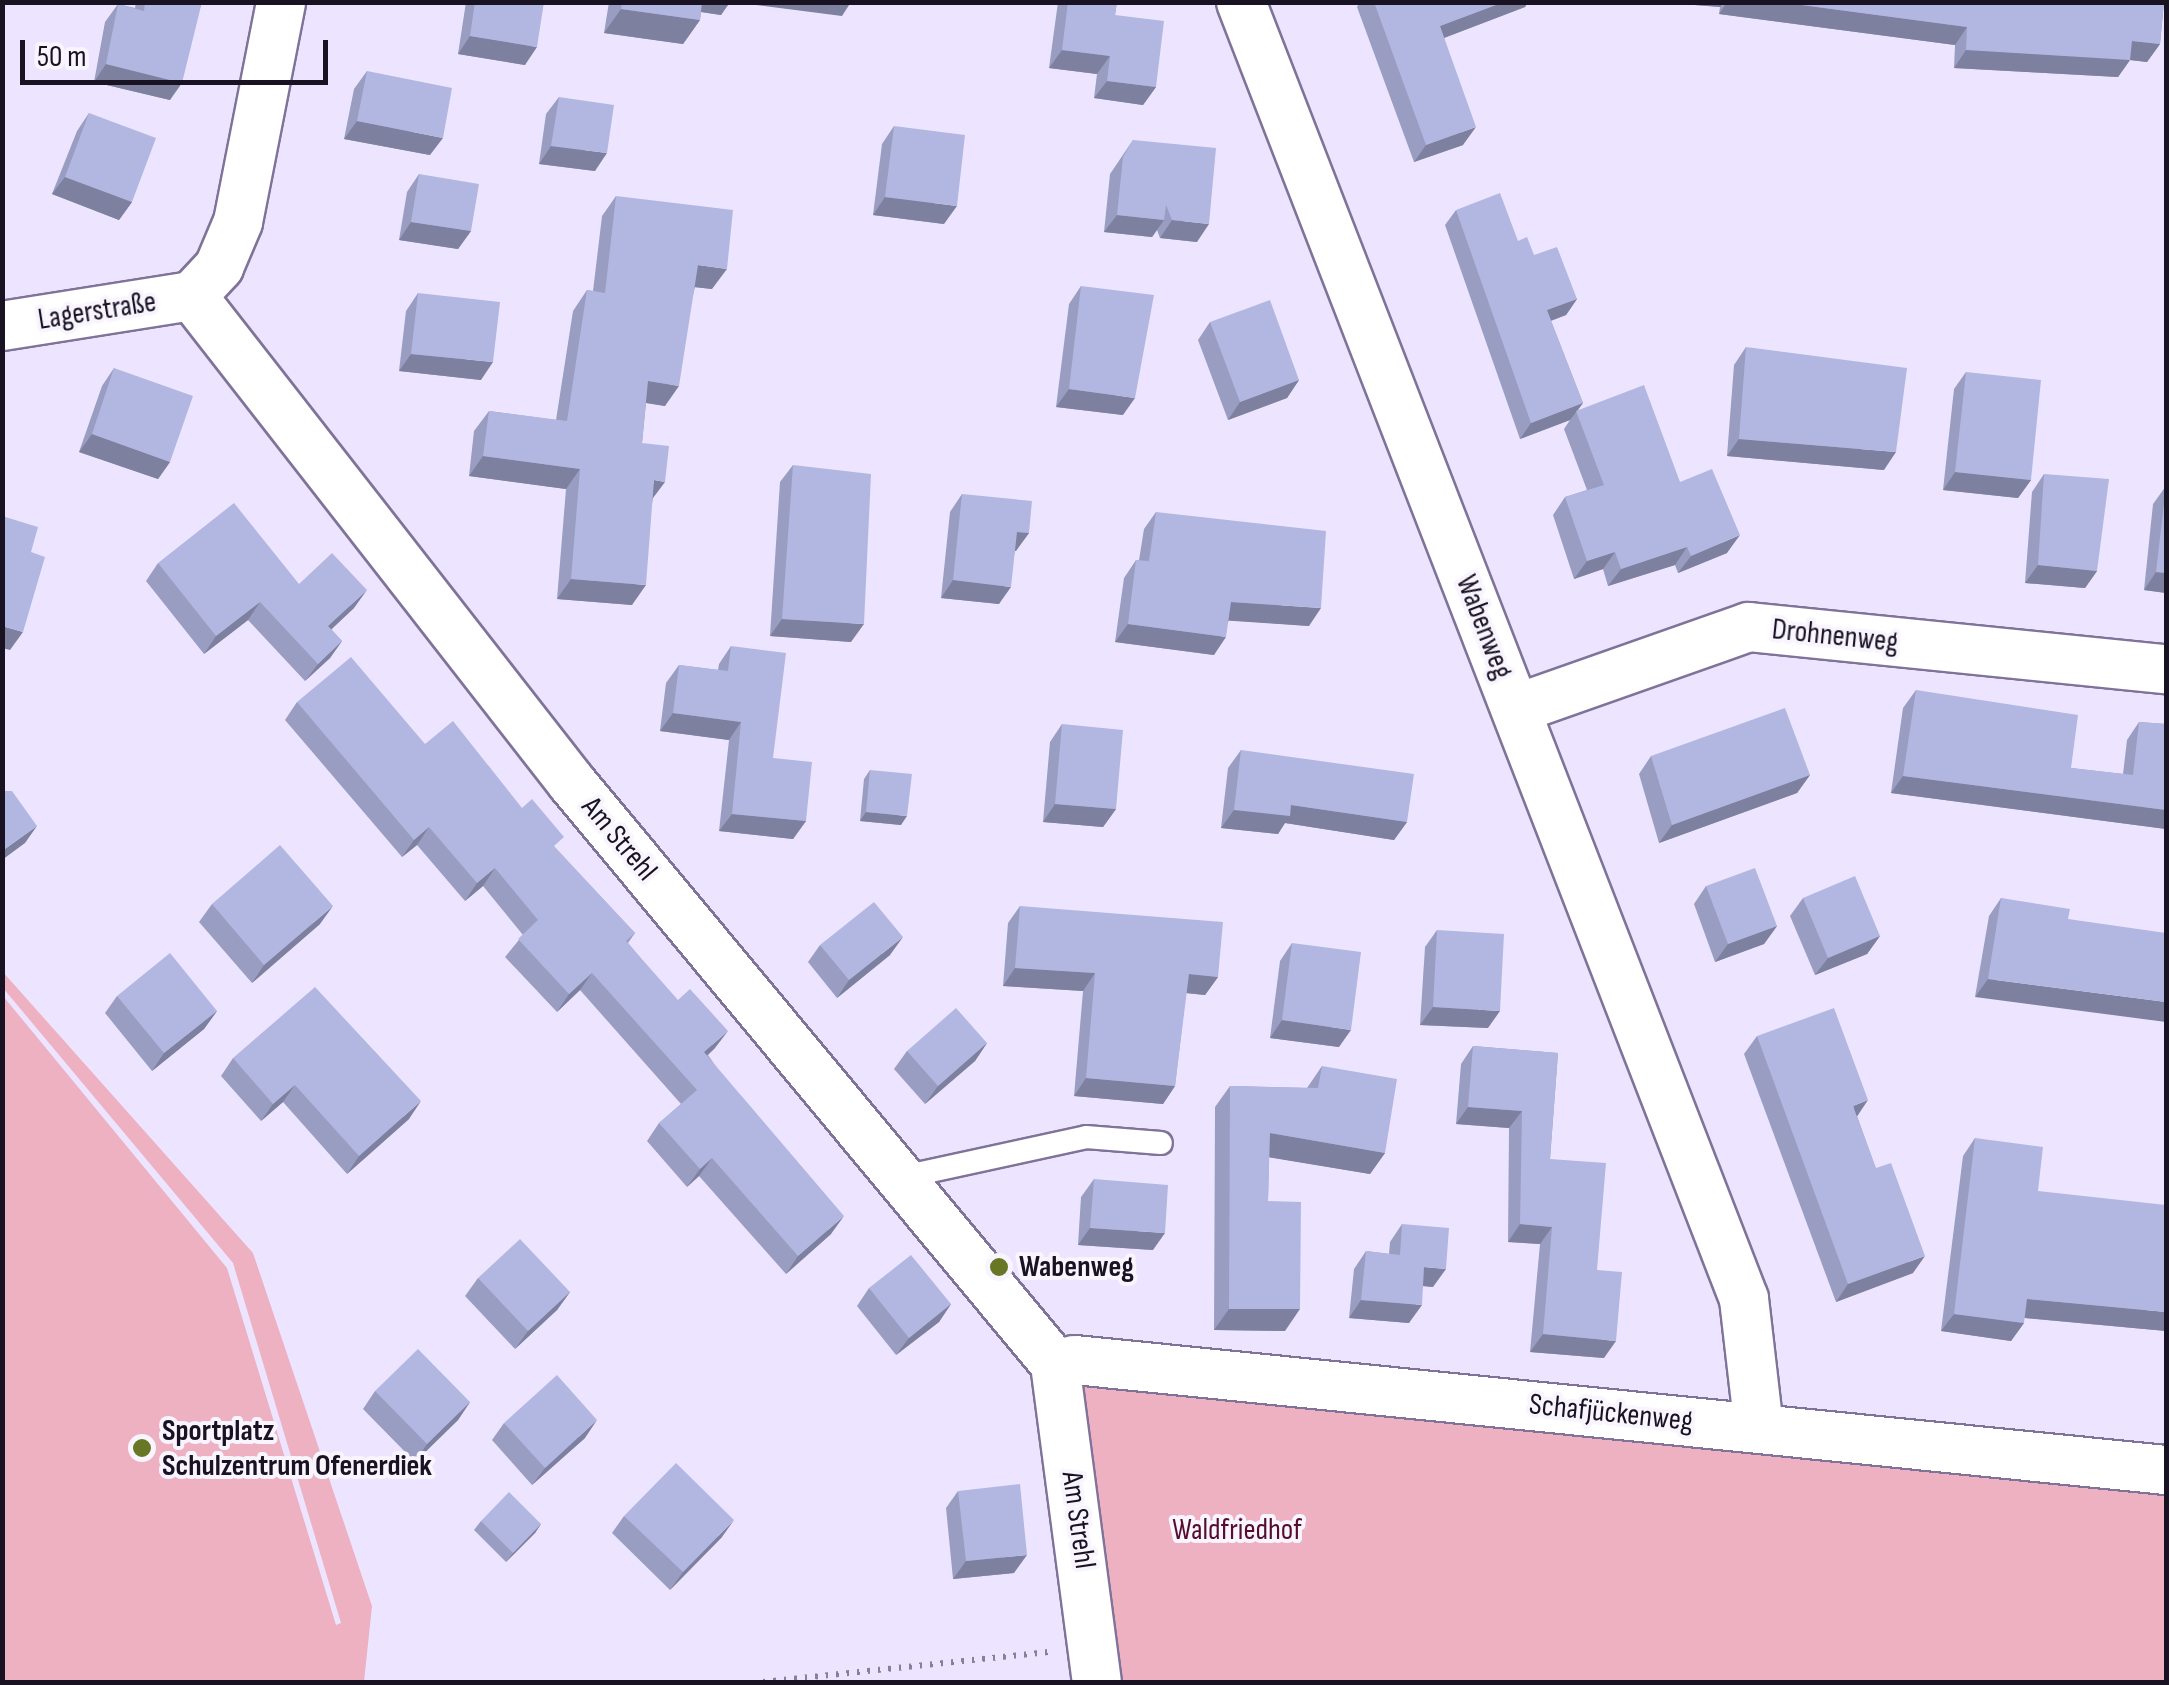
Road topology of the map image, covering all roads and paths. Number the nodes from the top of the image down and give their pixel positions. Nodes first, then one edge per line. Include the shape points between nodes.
1 (281, 2) edge
2 (1241, 2) edge
3 (192, 296) junction
4 (2, 326) edge
5 (2166, 669) edge
6 (1516, 709) junction
7 (1161, 1142) dead end
8 (903, 1177) junction
9 (1055, 1364) junction
10 (1759, 1428) junction
11 (2166, 1470) edge
12 (1095, 1663) edge
13 (762, 1682) edge

1 - 3 street via 238,222 219,267
2 - 6 street, Wabenweg
3 - 4 street, Lagerstraße
3 - 8 street, Am Strehl via 572,783
5 - 6 street, Drohnenweg via 1749,627
6 - 10 street, Wabenweg via 1744,1299
7 - 8 lane via 1086,1136
8 - 9 street, Am Strehl
9 - 10 street, Schafjückenweg via 1075,1360
9 - 12 street, Am Strehl
10 - 11 street, Schafjückenweg
12 - 13 path

